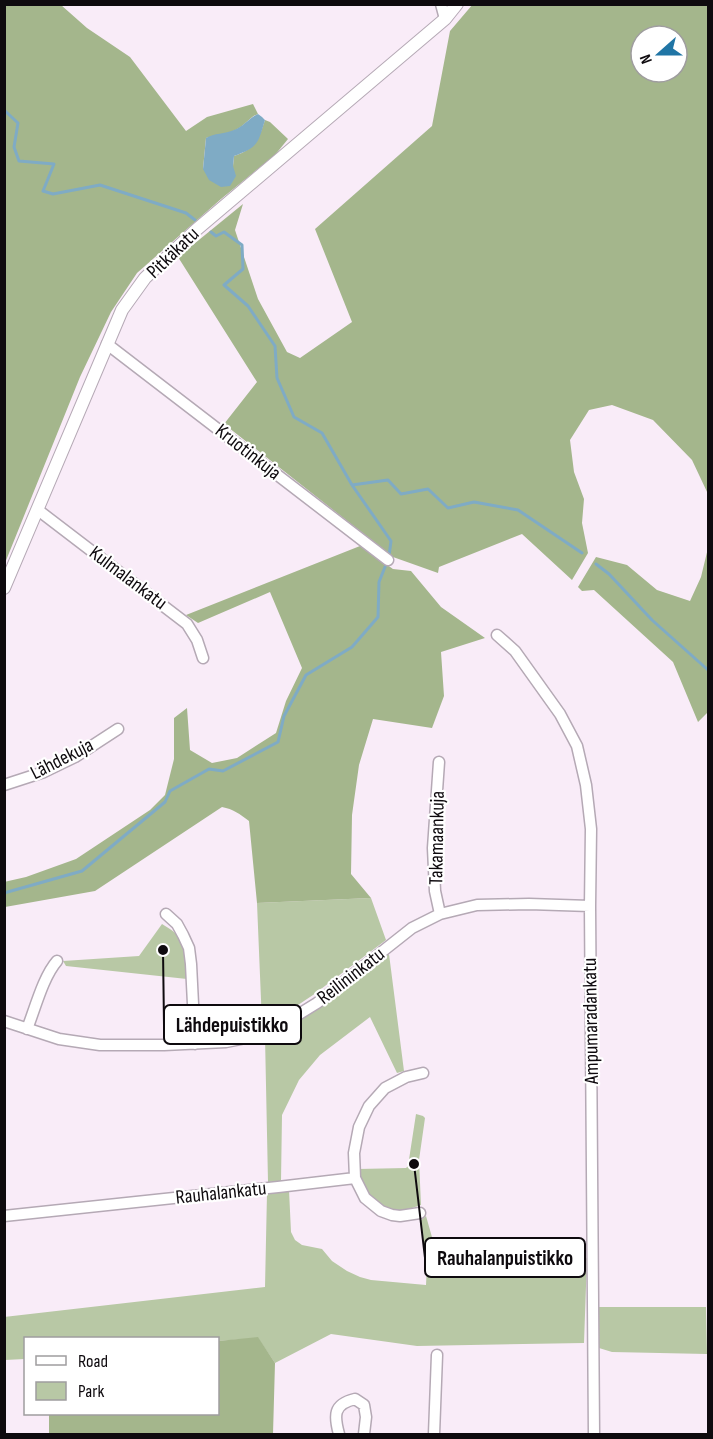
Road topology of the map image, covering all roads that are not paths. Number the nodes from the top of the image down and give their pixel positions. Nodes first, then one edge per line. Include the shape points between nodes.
1 (441, 4) edge
2 (457, 4) edge
3 (445, 19) junction
4 (107, 344) junction
5 (38, 510) junction
6 (388, 560) dead end
7 (4, 588) edge
8 (497, 635) dead end
9 (202, 658) dead end
10 (118, 729) dead end
11 (439, 762) dead end
12 (4, 785) edge
13 (590, 906) junction
14 (166, 914) dead end
15 (440, 914) junction
16 (57, 961) dead end
17 (4, 1021) edge
18 (27, 1029) junction
19 (195, 1044) junction
20 (423, 1073) dead end
21 (355, 1178) junction
22 (420, 1213) dead end
23 (4, 1216) edge
24 (437, 1355) dead end
25 (339, 1434) edge
26 (364, 1434) edge
27 (435, 1434) edge
28 (594, 1434) edge

1 - 3 street
2 - 3 street, Pitkäkatu
3 - 4 street, Pitkäkatu via 196,230 145,279 122,310
4 - 5 street, Pitkäkatu
4 - 6 street, Kruotinkuja
5 - 7 street, Pitkäkatu
5 - 9 street, Kulmalankatu via 187,624
8 - 13 street, Ampumaradankatu via 515,651 560,714 577,746 591,830
10 - 12 street, Lähdekuja via 75,757
11 - 15 street, Takamaankuja via 433,848
13 - 15 street, Reilininkatu via 477,905
13 - 28 street, Ampumaradankatu
14 - 19 street via 177,924 189,948
15 - 19 street, Reilininkatu via 412,928 317,1003 283,1024 251,1037
16 - 18 street via 46,978
17 - 18 street, Reilininkatu
18 - 19 street, Reilininkatu via 59,1040 100,1045
20 - 21 street via 385,1089 369,1107 359,1127
21 - 22 street via 365,1198 381,1211 400,1216
21 - 23 street, Rauhalankatu
24 - 27 street
25 - 26 street via 338,1408 355,1399 364,1405

